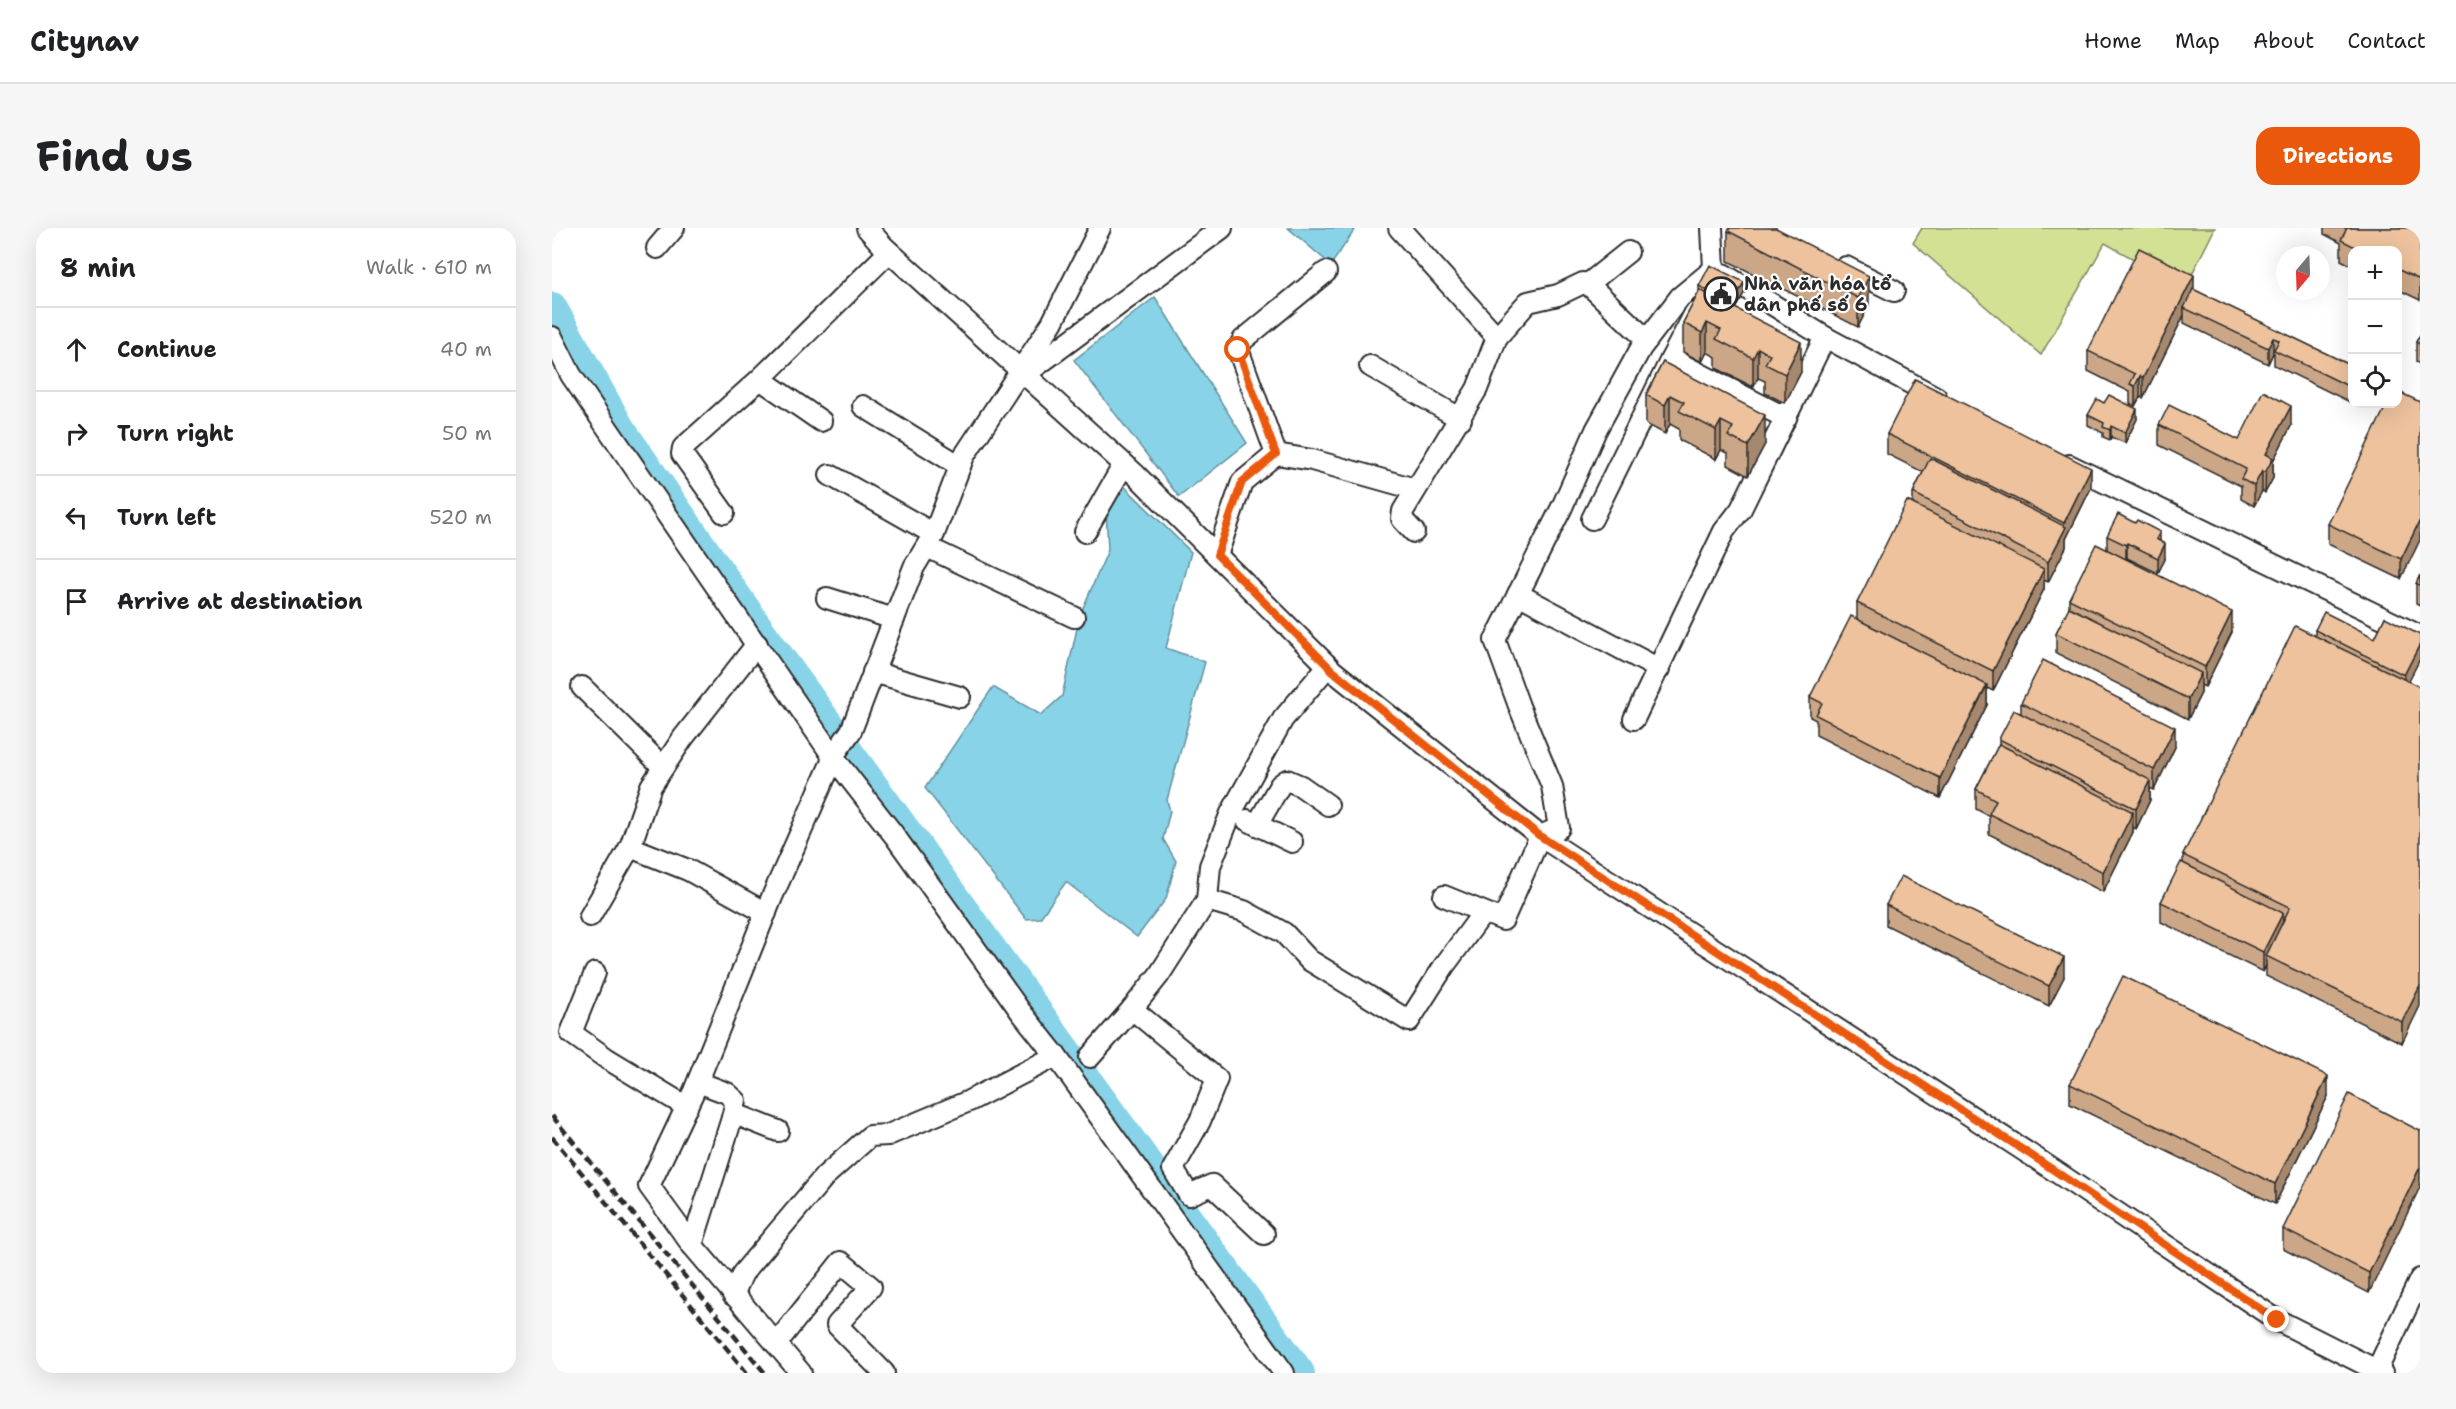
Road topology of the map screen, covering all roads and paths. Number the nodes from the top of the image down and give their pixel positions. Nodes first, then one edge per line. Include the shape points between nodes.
1 (674, 228) edge
2 (1100, 228) edge
3 (1222, 228) edge
4 (1399, 228) edge
5 (1712, 228) edge
6 (880, 237) edge
7 (657, 248) dead end
8 (1628, 252) dead end
9 (1831, 259) edge
10 (1714, 269) junction
11 (1326, 272) dead end
12 (1588, 284) junction
13 (1894, 291) dead end
14 (1700, 302) edge
15 (552, 337) edge
16 (1497, 337) junction
17 (1825, 337) junction
18 (1647, 340) junction
19 (1671, 359) junction
20 (1370, 366) dead end
21 (1022, 373) junction
22 (760, 379) junction
23 (862, 406) dead end
24 (1957, 408) edge
25 (1786, 418) junction
26 (1461, 419) junction
27 (821, 421) dead end
28 (1276, 454) junction
29 (2054, 458) edge
30 (1124, 464) junction
31 (960, 466) junction
32 (830, 475) dead end
33 (1415, 489) junction
34 (724, 513) dead end
35 (1592, 519) dead end
36 (1085, 532) dead end
37 (1413, 532) dead end
38 (930, 540) junction
39 (1217, 555) junction
40 (1518, 594) junction
41 (826, 598) dead end
42 (1074, 617) dead end
43 (894, 619) junction
44 (2420, 636) edge
45 (757, 644) junction
46 (1328, 666) junction
47 (1659, 669) junction
48 (873, 672) junction
49 (582, 687) dead end
50 (960, 697) dead end
51 (1634, 719) dead end
52 (835, 755) junction
53 (663, 767) junction
54 (1329, 805) dead end
55 (1231, 813) junction
56 (1257, 825) junction
57 (1540, 836) junction
58 (1292, 842) dead end
59 (630, 847) junction
60 (1444, 896) dead end
61 (1207, 900) junction
62 (766, 913) junction
63 (1483, 913) junction
64 (590, 916) dead end
65 (595, 973) dead end
66 (1132, 1009) junction
67 (1056, 1056) junction
68 (1090, 1056) dead end
69 (698, 1082) junction
70 (687, 1107) junction
71 (732, 1118) junction
72 (778, 1131) dead end
73 (1264, 1234) dead end
74 (692, 1245) junction
75 (2420, 1279) edge
76 (733, 1295) junction
77 (776, 1344) junction
78 (2380, 1371) edge
79 (801, 1373) edge
80 (885, 1373) edge
81 (1284, 1373) edge

1 - 7 street
2 - 21 street
3 - 21 street
4 - 16 street
5 - 10 street
6 - 21 street
6 - 22 street
8 - 12 street
9 - 13 street
10 - 17 street
10 - 18 street via 1680,297
11 - 28 street via 1243,340 1238,350
12 - 16 street via 1528,302
12 - 18 street
14 - 19 street
15 - 45 street via 571,375
16 - 26 street via 1478,389
17 - 24 street
17 - 25 street
18 - 40 street via 1596,430
19 - 25 street
19 - 35 street
20 - 26 street
21 - 30 street
21 - 31 street
22 - 27 street
22 - 34 street via 683,448 682,454
23 - 31 street
25 - 47 street via 1741,509 1724,531
26 - 33 street
28 - 33 street
28 - 39 street via 1242,482
29 - 44 street
30 - 36 street
30 - 39 street
31 - 38 street
32 - 38 street
33 - 37 street via 1402,510 1402,519
38 - 42 street
38 - 43 street via 914,567
39 - 46 street
40 - 47 street
40 - 57 street via 1495,640 1552,786 1559,828
41 - 43 street
43 - 48 street
45 - 52 street
45 - 53 street
46 - 55 street via 1282,719
46 - 57 street
47 - 51 street
48 - 50 street
48 - 52 street via 851,731
49 - 53 street
52 - 62 street
52 - 67 street
53 - 59 street via 651,786
54 - 56 street via 1287,780 1280,785
55 - 56 street
55 - 61 street via 1210,866
56 - 58 street
57 - 63 street via 1503,920
57 - 78 street via 2277,1320
59 - 62 street via 688,870
59 - 64 street
60 - 63 street
61 - 63 street via 1244,911 1284,933 1309,960 1409,1021
61 - 66 street
62 - 69 street
65 - 70 street via 571,1033
66 - 68 street
66 - 73 street via 1217,1079 1200,1121 1173,1169 1189,1195 1212,1185
67 - 76 street via 969,1101 888,1134 870,1136 817,1185 743,1273
67 - 81 street
69 - 70 street
69 - 71 street via 727,1093 736,1101
70 - 74 street via 649,1186
71 - 72 street via 735,1114
71 - 74 street
74 - 76 street
75 - 78 street
76 - 77 street
77 - 79 street
77 - 80 street via 842,1262 871,1287 837,1325

